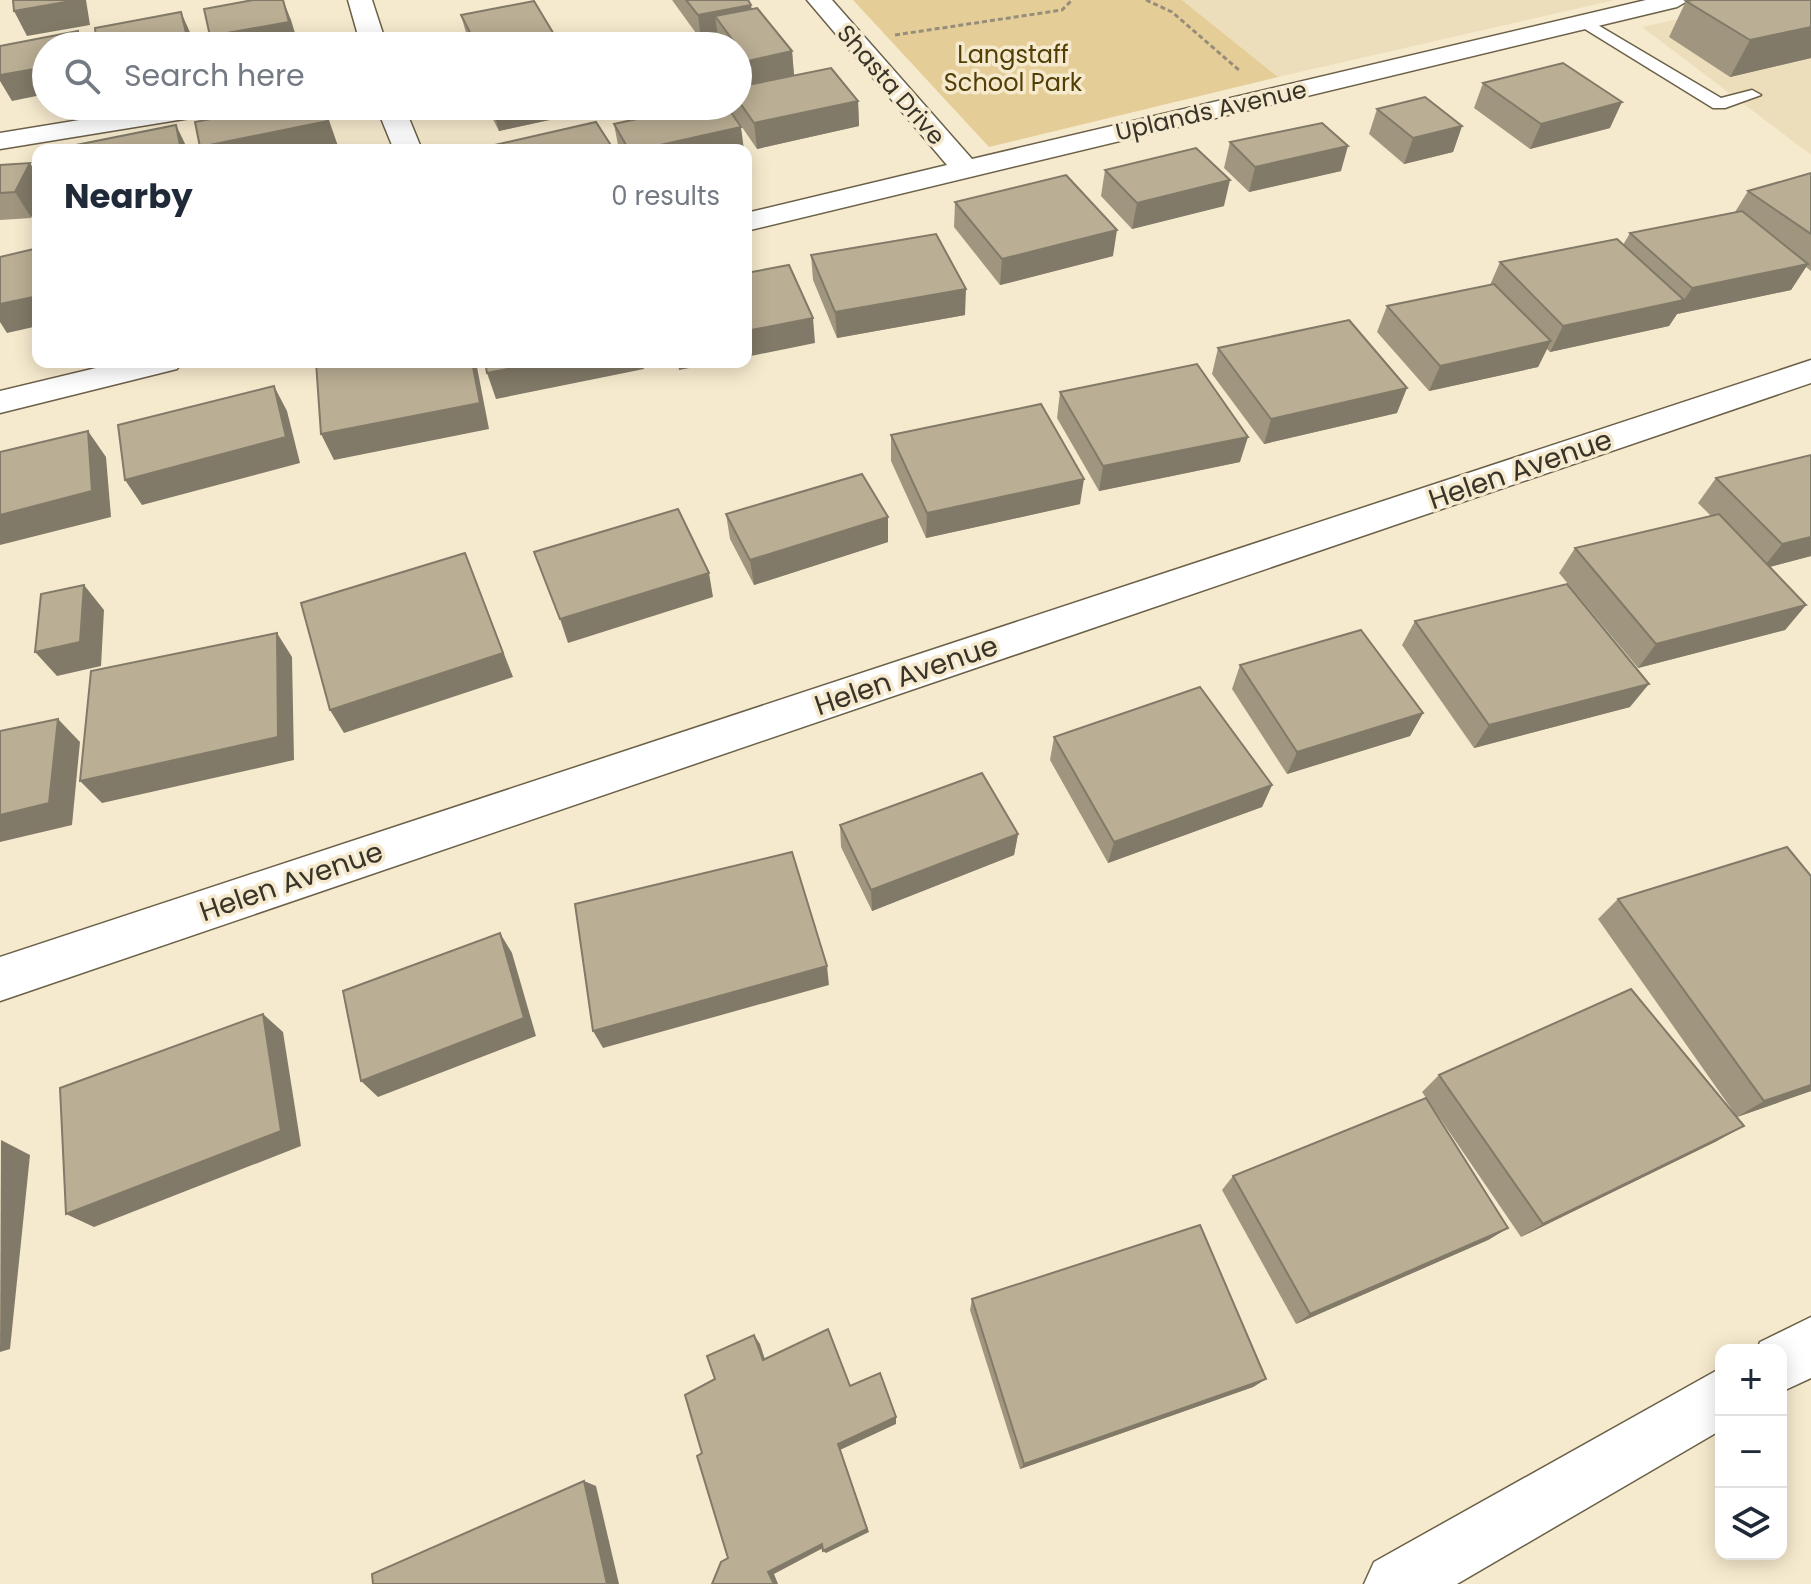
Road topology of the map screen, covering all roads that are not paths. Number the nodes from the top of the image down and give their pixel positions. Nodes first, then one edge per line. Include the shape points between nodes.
1 (360, 0) edge
2 (819, 0) edge
3 (1677, 0) edge
4 (1586, 23) junction
5 (370, 32) edge
6 (1752, 95) dead end
7 (129, 120) edge
8 (396, 120) edge
9 (0, 141) edge
10 (406, 144) edge
11 (965, 169) junction
12 (752, 221) edge
13 (140, 368) edge
14 (1811, 371) edge
15 (0, 402) edge
16 (0, 979) edge
17 (1811, 1346) edge
18 (1787, 1360) edge
19 (1715, 1400) edge
20 (1396, 1584) edge

1 - 5 street
2 - 11 street, Shasta Drive
3 - 4 street, Uplands Avenue
4 - 6 lane via 1719,104
4 - 11 street, Uplands Avenue
7 - 9 street
8 - 10 street
11 - 12 street, Uplands Avenue
13 - 15 street
14 - 16 street, Helen Avenue
17 - 18 street
19 - 20 street

